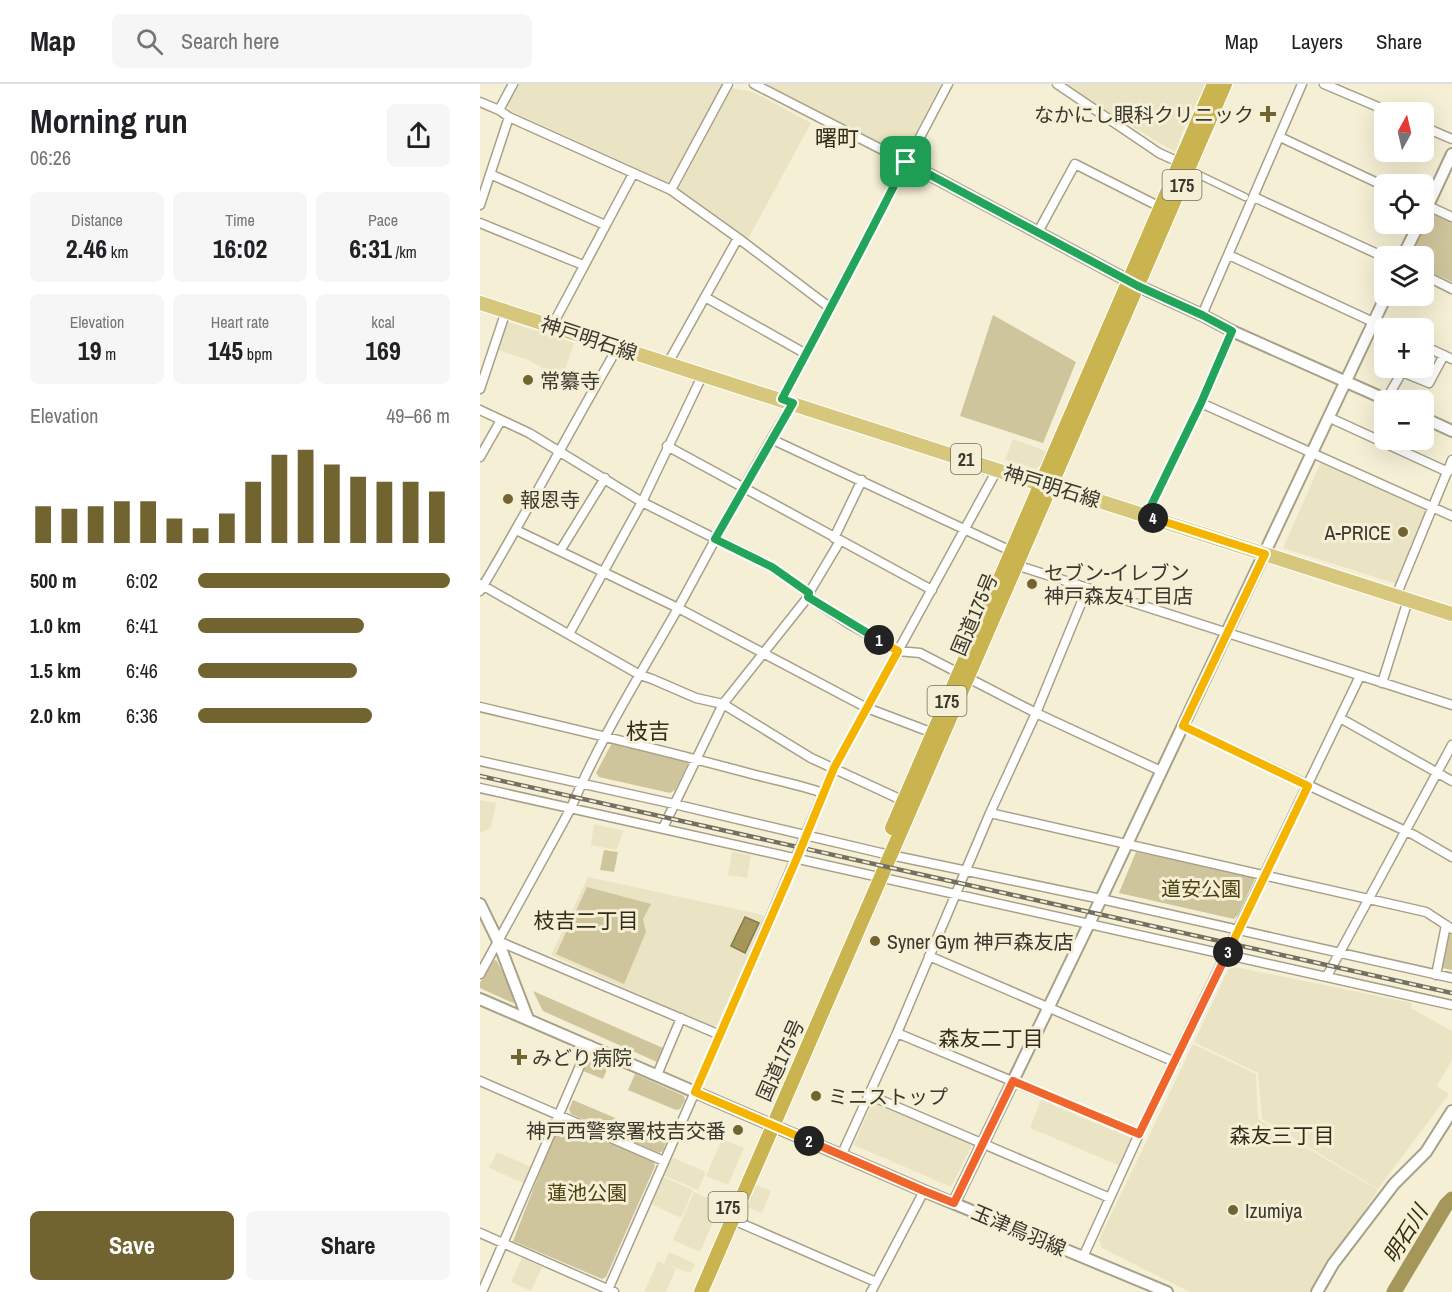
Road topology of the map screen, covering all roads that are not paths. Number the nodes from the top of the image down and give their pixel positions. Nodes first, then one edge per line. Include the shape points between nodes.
1 (513, 84) edge
2 (728, 84) edge
3 (754, 84) edge
4 (948, 84) edge
5 (1057, 84) edge
6 (1214, 84) edge
7 (1225, 84) edge
8 (1302, 84) edge
9 (1324, 84) edge
10 (480, 102) edge
11 (1374, 105) edge
12 (499, 110) junction
13 (509, 117) junction
14 (1434, 131) edge
15 (1280, 137) junction
16 (1452, 139) edge
17 (1452, 154) edge
18 (906, 162) junction
19 (1187, 168) junction
20 (490, 174) junction
21 (633, 174) junction
22 (1374, 181) edge
23 (671, 190) junction
24 (1434, 190) edge
25 (1250, 197) junction
26 (480, 205) edge
27 (1166, 209) junction
28 (1434, 211) edge
29 (1452, 217) edge
30 (480, 223) edge
31 (605, 225) junction
32 (1038, 232) junction
33 (738, 238) junction
34 (1374, 253) edge
35 (1229, 255) junction
36 (583, 265) junction
37 (1434, 280) edge
38 (1133, 283) junction
39 (1452, 289) edge
40 (705, 297) junction
41 (480, 303) edge
42 (829, 307) junction
43 (506, 311) junction
44 (1202, 315) junction
45 (1374, 323) joint
46 (552, 326) junction
47 (1232, 331) junction
48 (618, 347) junction
49 (1434, 351) edge
50 (806, 354) junction
51 (1448, 357) edge
52 (668, 363) junction
53 (703, 374) junction
54 (1345, 381) junction
55 (480, 389) edge
56 (1392, 390) edge
57 (1374, 394) edge
58 (787, 401) junction
59 (1201, 403) junction
60 (480, 410) edge
61 (1328, 417) junction
62 (501, 420) junction
63 (1434, 423) edge
64 (1452, 431) edge
65 (771, 439) junction
66 (667, 446) junction
67 (558, 450) junction
68 (1311, 454) junction
69 (480, 457) edge
70 (1452, 460) edge
71 (997, 470) junction
72 (1448, 472) junction
73 (604, 478) junction
74 (862, 480) junction
75 (1045, 485) junction
76 (742, 488) junction
77 (642, 502) junction
78 (1433, 508) junction
79 (1146, 516) junction
80 (1452, 516) edge
81 (964, 528) junction
82 (516, 530) junction
83 (715, 539) junction
84 (837, 539) junction
85 (560, 550) junction
86 (1265, 554) junction
87 (1011, 559) junction
88 (603, 572) junction
89 (481, 587) edge
90 (932, 590) junction
91 (1087, 590) junction
92 (808, 595) junction
93 (1402, 598) junction
94 (678, 608) junction
95 (1452, 614) edge
96 (1226, 633) junction
97 (569, 634) junction
98 (898, 651) junction
99 (764, 653) junction
100 (640, 675) junction
101 (963, 675) junction
102 (1360, 675) junction
103 (1382, 683) junction
104 (723, 704) junction
105 (1452, 705) edge
106 (480, 707) edge
107 (867, 708) junction
108 (1036, 713) junction
109 (1340, 718) junction
110 (1183, 726) junction
111 (933, 733) junction
112 (606, 736) junction
113 (1452, 745) edge
114 (697, 758) junction
115 (480, 761) edge
116 (834, 768) junction
117 (1161, 771) junction
118 (1437, 773) junction
119 (1452, 781) edge
120 (581, 783) junction
121 (1308, 786) junction
122 (480, 788) edge
123 (823, 793) junction
124 (908, 803) junction
125 (674, 804) junction
126 (571, 808) junction
127 (990, 813) junction
128 (663, 828) junction
129 (1405, 832) junction
130 (807, 834) junction
131 (1127, 844) junction
132 (886, 854) junction
133 (1452, 857) edge
134 (797, 858) junction
135 (965, 871) junction
136 (1264, 876) junction
137 (876, 877) junction
138 (955, 896) junction
139 (1101, 899) junction
140 (1368, 900) junction
141 (480, 904) edge
142 (1089, 925) junction
143 (1449, 927) edge
144 (1238, 930) junction
145 (498, 941) junction
146 (1339, 953) junction
147 (1226, 955) junction
148 (929, 956) junction
149 (480, 974) edge
150 (1436, 975) junction
151 (1327, 976) junction
152 (1452, 978) edge
153 (480, 999) edge
154 (1452, 1005) edge
155 (1048, 1007) junction
156 (681, 1018) junction
157 (528, 1019) junction
158 (897, 1033) junction
159 (720, 1035) junction
160 (589, 1045) junction
161 (1175, 1062) junction
162 (657, 1075) junction
163 (480, 1081) edge
164 (1013, 1081) junction
165 (695, 1092) junction
166 (869, 1095) junction
167 (1452, 1111) edge
168 (558, 1114) junction
169 (769, 1123) junction
170 (1139, 1134) junction
171 (982, 1144) junction
172 (841, 1156) junction
173 (664, 1161) junction
174 (924, 1191) junction
175 (1110, 1198) junction
176 (954, 1203) junction
177 (727, 1218) junction
178 (480, 1233) edge
179 (503, 1244) junction
180 (1083, 1257) junction
181 (876, 1282) junction
182 (610, 1291) edge
183 (482, 1292) edge
184 (691, 1292) edge
185 (701, 1292) edge
186 (871, 1292) edge
187 (1167, 1292) edge
188 (1317, 1292) edge

1 - 12 street
2 - 23 street
3 - 18 street
4 - 18 street
5 - 19 street
6 - 19 highway, 国道175号 / 175
7 - 19 highway, 国道175号 / 175
8 - 15 street
9 - 11 street
10 - 12 street
12 - 13 street
13 - 20 street
13 - 21 street
14 - 16 street
15 - 22 street
15 - 25 street
17 - 24 street
18 - 32 street
18 - 42 street
19 - 25 street
19 - 27 highway, 国道175号 / 175
20 - 26 street
20 - 31 street
21 - 23 street
21 - 31 street
23 - 33 street
25 - 34 street
25 - 35 street
27 - 32 street via 1075,164
27 - 38 highway, 国道175号 / 175
28 - 29 street
30 - 36 street
31 - 36 street
32 - 38 street
33 - 40 street
33 - 42 street
35 - 44 street
35 - 45 street
36 - 46 street
37 - 39 street
38 - 44 street
38 - 75 highway, 国道175号 / 175
40 - 50 street
40 - 52 street
41 - 43 main road, 神戸明石線 / 21
42 - 50 street
43 - 46 main road, 神戸明石線 / 21
43 - 55 street
44 - 47 street
45 - 54 street
46 - 48 main road, 神戸明石線 / 21
47 - 54 street
47 - 59 street
48 - 52 main road, 神戸明石線 / 21
48 - 67 street
49 - 51 street
50 - 58 street
51 - 56 street via 1430,383 1402,372
52 - 53 main road, 神戸明石線 / 21
53 - 58 main road, 神戸明石線 / 21
53 - 66 street
54 - 57 street
54 - 61 street
58 - 65 street
58 - 71 main road, 神戸明石線 / 21
59 - 68 street
59 - 79 street
60 - 62 street
61 - 68 street
61 - 72 street
62 - 67 street
62 - 69 street
63 - 64 street
65 - 74 street
65 - 76 street
66 - 76 street
66 - 77 street
67 - 73 street
67 - 82 street
68 - 78 street
68 - 86 street
70 - 72 street
71 - 75 main road, 神戸明石線 / 21
71 - 81 street
72 - 78 street
73 - 77 street
73 - 85 street
74 - 81 street
74 - 84 street
75 - 79 main road, 神戸明石線 / 21
75 - 87 highway, 国道175号 / 175
76 - 83 street
76 - 84 street
77 - 83 street
77 - 88 street
78 - 80 street
78 - 93 street
79 - 86 main road, 神戸明石線 / 21
81 - 87 street
81 - 90 street
82 - 85 street
82 - 89 street
83 - 92 street via 772,567
83 - 94 street
84 - 90 street
84 - 92 street
85 - 88 street
86 - 93 main road, 神戸明石線 / 21
86 - 96 street
87 - 91 street
87 - 101 highway, 国道175号 / 175
88 - 94 street
88 - 97 street
89 - 97 street
90 - 98 street
91 - 96 street
91 - 108 street
92 - 98 street
92 - 99 street
93 - 95 main road, 神戸明石線 / 21
93 - 103 street
94 - 99 street
94 - 100 street
96 - 102 street
96 - 110 street
97 - 100 street
98 - 101 street via 920,653
98 - 107 street
99 - 104 street
99 - 107 street
100 - 104 street via 696,698
100 - 112 street
101 - 108 street
101 - 111 highway, 国道175号 / 175
101 - 124 highway, 国道175号 / 175
102 - 103 street
102 - 109 street
103 - 105 street
104 - 114 street
104 - 116 street
106 - 112 street
107 - 111 street
107 - 116 street
108 - 117 street
108 - 127 street
109 - 118 street
109 - 121 street
110 - 117 street
110 - 121 street
111 - 124 highway, 国道175号 / 175
112 - 114 street
112 - 120 street
113 - 118 street
114 - 123 street
114 - 125 street
115 - 120 street
116 - 123 street
116 - 124 street
117 - 131 street
118 - 119 street
118 - 129 street
120 - 125 street
120 - 126 street
121 - 129 street
121 - 136 street
122 - 126 street
123 - 130 street
124 - 132 highway, 国道175号 / 175
125 - 128 street
125 - 130 street
126 - 128 street
126 - 145 street
127 - 131 street
127 - 135 street
128 - 134 street
129 - 133 street
129 - 140 street
130 - 132 street
130 - 134 street
131 - 136 street
131 - 139 street
132 - 135 street
132 - 137 highway, 国道175号 / 175
134 - 137 street
134 - 159 street
135 - 138 street
135 - 139 street
136 - 140 street
136 - 144 street
137 - 138 street
137 - 169 highway, 国道175号 / 175
138 - 142 street
138 - 148 street
139 - 142 street
139 - 144 street
140 - 143 street via 1426,912
140 - 146 street
141 - 145 street
142 - 147 street
142 - 155 street
143 - 150 street
144 - 146 street
144 - 147 street
145 - 149 street
145 - 156 street
145 - 157 street
146 - 150 street
146 - 151 street
147 - 151 street
147 - 161 street
148 - 155 street
148 - 158 street
150 - 152 street
151 - 154 street
153 - 157 street, 玉津鳥羽線
155 - 161 street
155 - 164 street
156 - 159 street
156 - 162 street
157 - 160 street, 玉津鳥羽線
158 - 164 street
158 - 166 street
159 - 165 street
160 - 162 street, 玉津鳥羽線
160 - 168 street
161 - 170 street
162 - 165 street, 玉津鳥羽線
163 - 168 street
164 - 170 street
164 - 171 street
165 - 169 street, 玉津鳥羽線
165 - 173 street
166 - 171 street
166 - 172 street
167 - 188 street via 1426,1152 1394,1184 1333,1264
168 - 173 street
168 - 179 street
169 - 172 street, 玉津鳥羽線
169 - 177 highway, 国道175号 / 175
170 - 175 street
171 - 175 street
171 - 176 street
172 - 174 street, 玉津鳥羽線
173 - 182 street
174 - 176 street, 玉津鳥羽線
174 - 181 street
175 - 180 street
176 - 180 street, 玉津鳥羽線
177 - 181 street
177 - 184 highway, 国道175号 / 175
177 - 185 highway, 国道175号 / 175
178 - 179 street
179 - 182 street
179 - 183 street
180 - 187 street, 玉津鳥羽線
181 - 186 street

